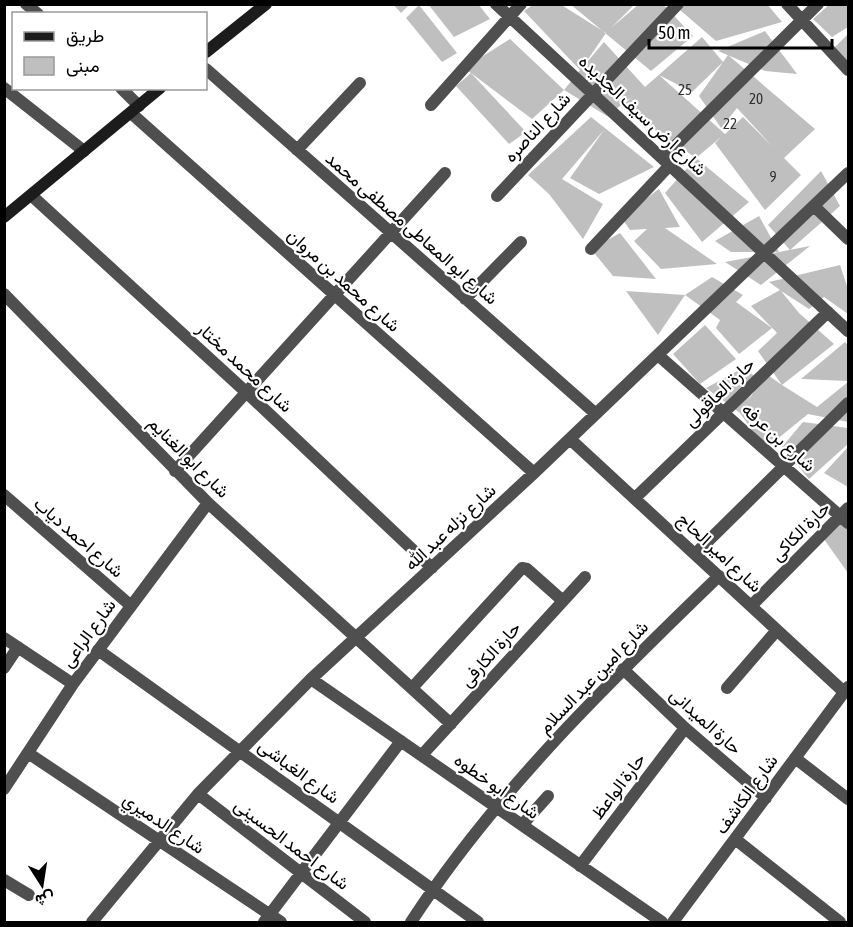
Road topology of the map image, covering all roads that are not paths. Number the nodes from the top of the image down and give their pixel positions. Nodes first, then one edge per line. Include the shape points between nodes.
1 (266, 4) edge
2 (496, 4) edge
3 (521, 4) edge
4 (678, 4) edge
5 (787, 4) edge
6 (818, 4) edge
7 (509, 17) junction
8 (801, 20) junction
9 (207, 51) edge
10 (207, 70) edge
11 (849, 70) edge
12 (360, 83) dead end
13 (4, 88) edge
14 (122, 90) edge
15 (158, 90) edge
16 (593, 94) junction
17 (431, 105) dead end
18 (135, 109) junction
19 (297, 150) junction
20 (84, 151) junction
21 (667, 161) junction
22 (445, 173) dead end
23 (849, 173) edge
24 (31, 195) junction
25 (497, 196) dead end
26 (814, 206) junction
27 (4, 217) edge
28 (391, 233) junction
29 (849, 239) edge
30 (521, 242) dead end
31 (591, 249) dead end
32 (764, 253) junction
33 (4, 294) edge
34 (334, 295) junction
35 (465, 298) junction
36 (828, 312) junction
37 (849, 330) edge
38 (658, 355) junction
39 (246, 392) junction
40 (849, 403) edge
41 (724, 412) junction
42 (596, 414) junction
43 (570, 439) junction
44 (784, 466) junction
45 (175, 471) junction
46 (534, 474) junction
47 (4, 495) edge
48 (635, 498) junction
49 (208, 503) junction
50 (846, 515) edge
51 (695, 554) junction
52 (432, 568) junction
53 (719, 576) junction
54 (585, 577) dead end
55 (563, 601) junction
56 (130, 605) junction
57 (751, 606) junction
58 (777, 630) junction
59 (357, 636) junction
60 (4, 638) edge
61 (18, 646) junction
62 (98, 650) junction
63 (4, 668) edge
64 (623, 669) junction
65 (311, 679) junction
66 (73, 684) junction
67 (412, 688) junction
68 (728, 688) dead end
69 (847, 689) edge
70 (451, 724) junction
71 (685, 728) junction
72 (401, 741) junction
73 (240, 751) junction
74 (28, 753) junction
75 (422, 755) junction
76 (795, 758) junction
77 (4, 789) edge
78 (198, 794) junction
79 (548, 796) dead end
80 (766, 798) junction
81 (849, 799) edge
82 (495, 806) junction
83 (338, 822) junction
84 (522, 825) junction
85 (735, 839) junction
86 (159, 842) junction
87 (580, 866) junction
88 (299, 873) junction
89 (4, 880) edge
90 (432, 889) junction
91 (29, 895) dead end
92 (267, 919) edge
93 (92, 922) edge
94 (281, 922) edge
95 (365, 922) edge
96 (411, 922) edge
97 (478, 922) edge
98 (662, 922) edge
99 (673, 922) edge
100 (840, 922) edge

1 - 9 main road
2 - 7 street, شارع ارض سيف الجديده
3 - 7 street
4 - 16 street, شارع الناصره
5 - 8 street
6 - 8 street
7 - 16 street, شارع ارض سيف الجديده
7 - 17 street
8 - 11 street
8 - 21 street
10 - 19 street, شارع ابو المعاطى مصطفى محمد
12 - 19 street
13 - 20 street
14 - 18 street, شارع محمد بن مروان
15 - 18 main road
16 - 21 street, شارع ارض سيف الجديده
16 - 25 street, شارع الناصره
18 - 20 main road
18 - 34 street, شارع محمد بن مروان
19 - 28 street, شارع ابو المعاطى مصطفى محمد
20 - 24 main road
21 - 31 street
21 - 32 street, شارع ارض سيف الجديده
22 - 28 street
23 - 26 street, شارع نزله عبد الله
24 - 27 main road
24 - 39 street, شارع محمد مختار
26 - 29 street
26 - 32 street, شارع نزله عبد الله
28 - 34 street
28 - 35 street, شارع ابو المعاطى مصطفى محمد
30 - 35 street
32 - 36 street, شارع ارض سيف الجديده
32 - 38 street, شارع نزله عبد الله
33 - 45 street, شارع ابو الغنايم
34 - 39 street
34 - 46 street, شارع محمد بن مروان
35 - 42 street, شارع ابو المعاطى مصطفى محمد
36 - 37 street, شارع ارض سيف الجديده
36 - 41 street, حارة العاقولى
38 - 41 street, شارع بن عرفه
38 - 42 street, شارع نزله عبد الله
39 - 45 street
39 - 52 street, شارع محمد مختار
40 - 44 street
41 - 44 street, شارع بن عرفه
41 - 48 street, حارة العاقولى
42 - 43 street, شارع نزله عبد الله
43 - 46 street, شارع نزله عبد الله
43 - 48 street, شارع امير الحاج
44 - 50 street, شارع بن عرفه
44 - 51 street
45 - 49 street, شارع ابو الغنايم
46 - 52 street, شارع نزله عبد الله
47 - 56 street, شارع احمد دياب
48 - 51 street, شارع امير الحاج
49 - 56 street, شارع الراعى
49 - 59 street, شارع ابو الغنايم
50 - 57 street, حارة الكاكى
51 - 53 street, شارع امير الحاج
52 - 59 street, شارع نزله عبد الله
53 - 57 street, شارع امير الحاج
53 - 64 street, شارع امين عبد السلام
54 - 55 street, حارة الكارفى
55 - 67 street via 525,567
55 - 70 street, حارة الكارفى
56 - 62 street, شارع الراعى
57 - 58 street, شارع امير الحاج
58 - 68 street
58 - 69 street, شارع امير الحاج
59 - 65 street, شارع نزله عبد الله
59 - 67 street, شارع ابو الغنايم
60 - 61 street
61 - 63 street
61 - 66 street
62 - 66 street, شارع الراعى
62 - 73 street, شارع الغباشى
64 - 71 street, حارة الميدانى
64 - 82 street, شارع امين عبد السلام
65 - 72 street, شارع ابو خطوه
65 - 73 street, شارع نزله عبد الله
66 - 74 street, شارع الراعى
67 - 70 street, شارع ابو الغنايم
69 - 76 street, شارع الكاشف
70 - 75 street, حارة الكارفى
71 - 80 street, حارة الميدانى
71 - 87 street, حارة الواعظ
72 - 75 street, شارع ابو خطوه
72 - 83 street
73 - 78 street, شارع نزله عبد الله
73 - 83 street, شارع الغباشى
74 - 77 street, شارع الراعى
74 - 86 street, شارع الدميري
75 - 82 street, شارع ابو خطوه
76 - 80 street, شارع الكاشف
76 - 81 street
78 - 86 street, شارع نزله عبد الله
78 - 88 street, شارع احمد الحسينى
79 - 84 street
80 - 85 street, شارع الكاشف
82 - 84 street, شارع ابو خطوه
82 - 90 street, شارع امين عبد السلام
83 - 88 street
83 - 90 street, شارع الغباشى
84 - 87 street, شارع ابو خطوه
85 - 99 street, شارع الكاشف
85 - 100 street
86 - 92 street, شارع الدميري
86 - 93 street, شارع نزله عبد الله
87 - 98 street, شارع ابو خطوه
88 - 92 street
88 - 95 street, شارع احمد الحسينى
89 - 91 street
90 - 96 street, شارع امين عبد السلام
90 - 97 street, شارع الغباشى
92 - 94 street, شارع الدميري

